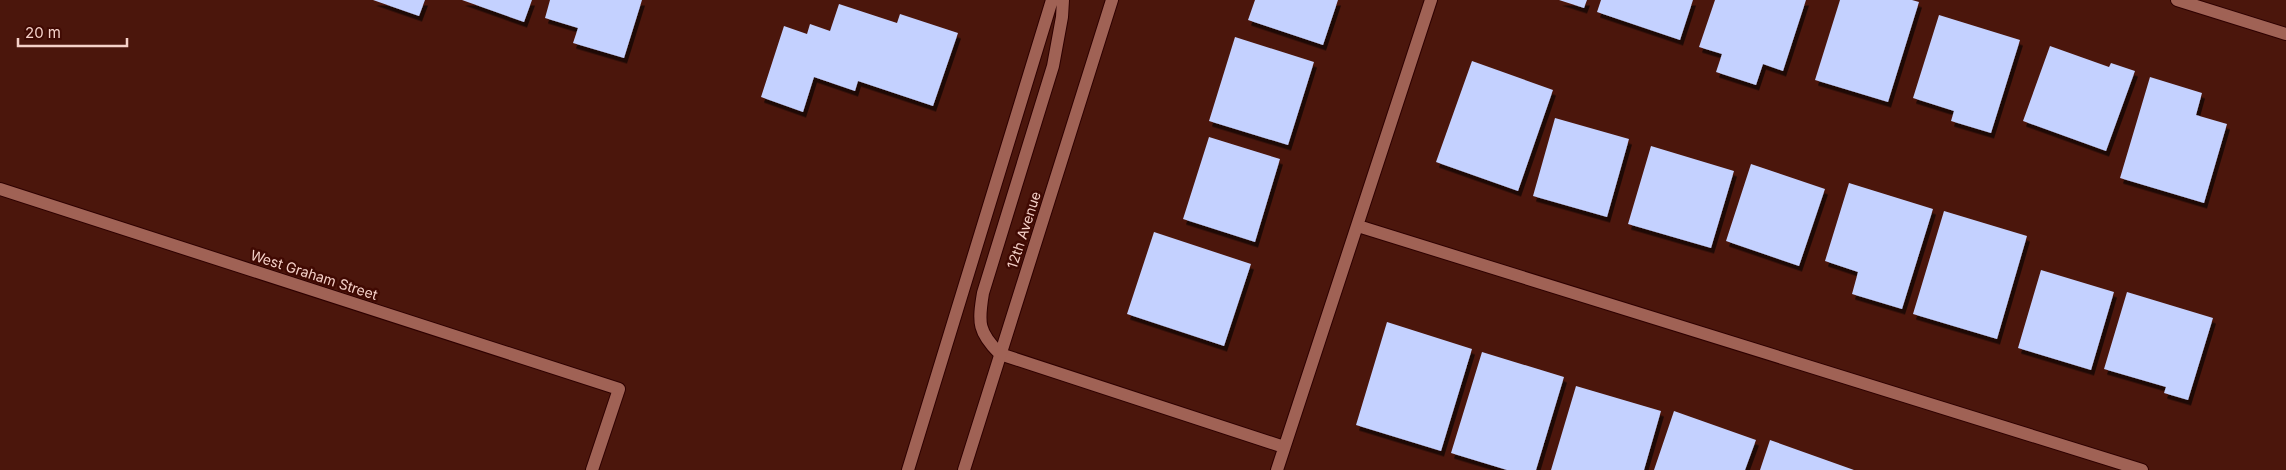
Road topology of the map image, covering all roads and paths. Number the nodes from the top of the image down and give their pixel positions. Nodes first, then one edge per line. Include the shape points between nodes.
1 (1052, 0) edge
2 (1063, 0) edge
3 (1112, 0) edge
4 (1431, 0) edge
5 (2177, 0) edge
6 (2286, 34) edge
7 (0, 189) edge
8 (1358, 226) junction
9 (1000, 354) junction
10 (1284, 447) junction
11 (592, 470) edge
12 (908, 470) edge
13 (964, 470) edge
14 (1277, 470) edge
15 (2142, 470) edge

1 - 12 street
2 - 9 street via 1053,66 982,293 978,318 984,338
3 - 9 street, 12th Avenue
4 - 8 street
5 - 6 street
7 - 11 street, West Graham Street via 618,389
8 - 10 street
8 - 15 street
9 - 10 street
9 - 13 street, 12th Avenue
10 - 14 street

